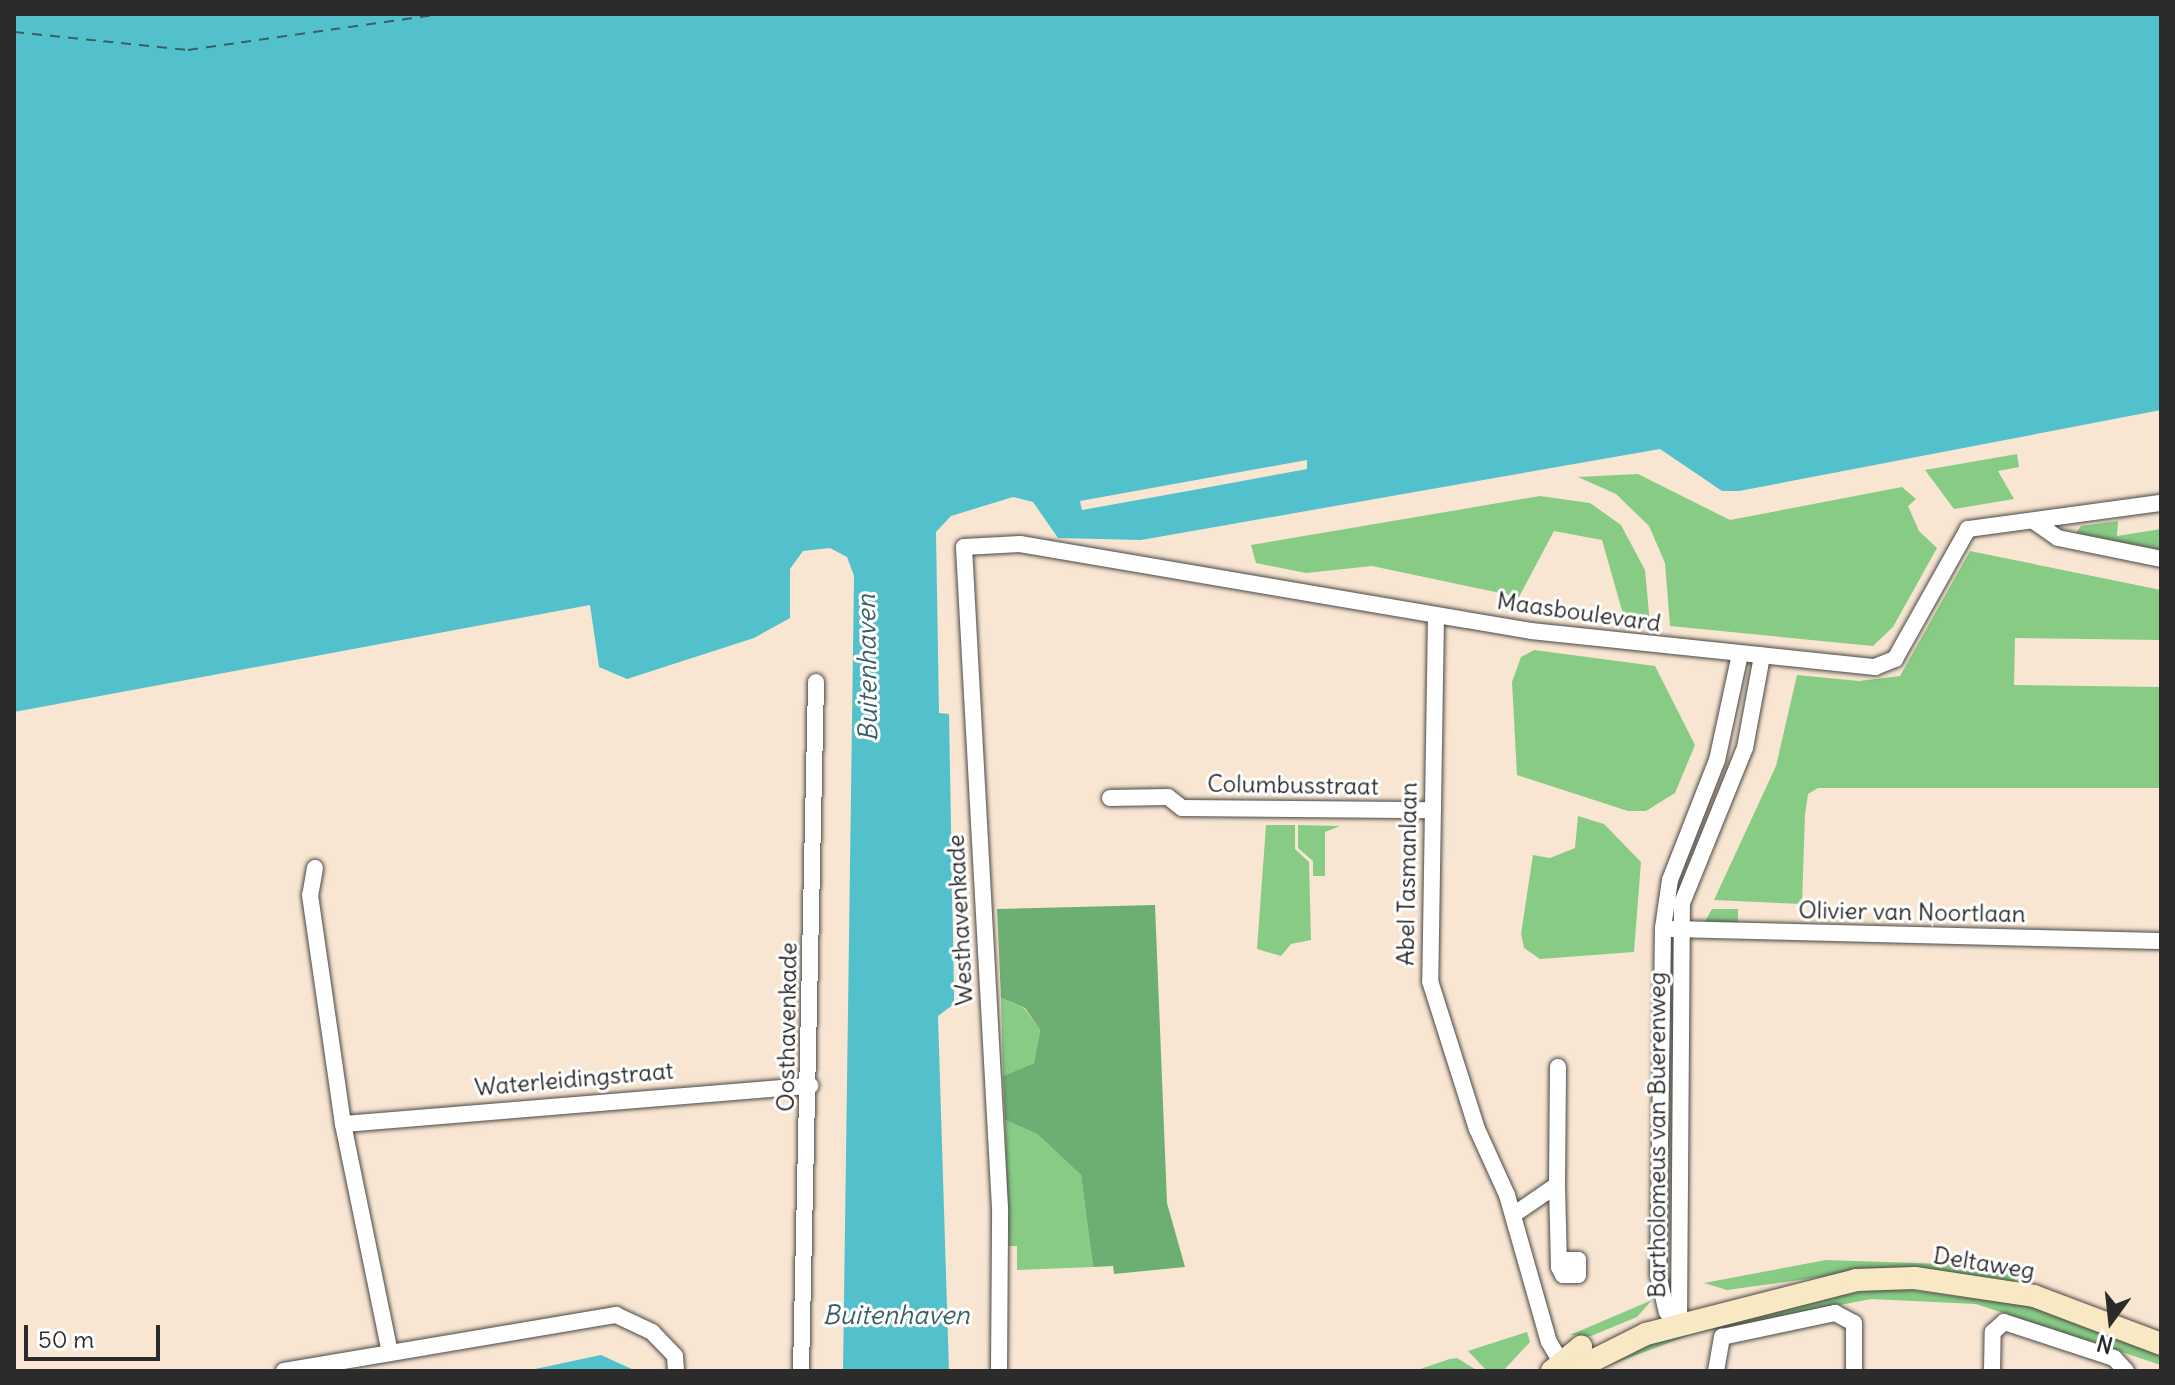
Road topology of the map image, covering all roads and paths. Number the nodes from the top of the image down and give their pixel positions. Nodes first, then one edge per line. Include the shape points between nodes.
1 (2161, 503) edge
2 (2035, 522) junction
3 (1043, 549) joint
4 (2161, 559) edge
5 (1436, 616) junction
6 (1740, 654) junction
7 (1762, 656) junction
8 (816, 682) dead end
9 (1110, 798) dead end
10 (1433, 810) junction
11 (315, 868) dead end
12 (1663, 928) junction
13 (1682, 931) junction
14 (2161, 941) edge
15 (1558, 1067) dead end
16 (810, 1086) junction
17 (343, 1124) junction
18 (1557, 1185) junction
19 (1513, 1215) junction
20 (1563, 1260) dead end
21 (1676, 1314) junction
22 (2161, 1344) edge
23 (390, 1352) junction
24 (1563, 1369) edge
25 (284, 1371) edge
26 (676, 1371) edge
27 (801, 1371) edge
28 (999, 1371) edge
29 (1716, 1371) edge
30 (1854, 1371) edge
31 (1992, 1371) edge
32 (2126, 1371) edge

1 - 2 street, Maasboulevard
2 - 4 street via 2058,538
2 - 7 street, Maasboulevard via 1968,529 1895,659 1875,667
3 - 5 street, Maasboulevard
3 - 28 street, Westhavenkade via 964,547 1000,1208
5 - 6 street, Maasboulevard
5 - 10 street, Abel Tasmanlaan
6 - 7 street, Maasboulevard
6 - 12 street, Bartholomeus van Buerenweg via 1719,753 1670,880
7 - 13 street, Bartholomeus van Buerenweg via 1745,748 1689,881
8 - 16 street, Oosthavenkade
9 - 10 street, Columbusstraat via 1168,797 1182,808
10 - 19 street, Abel Tasmanlaan via 1430,981
11 - 17 street via 310,895
12 - 13 street, Olivier van Noortlaan
12 - 21 street, Bartholomeus van Buerenweg via 1658,1274
13 - 14 street, Olivier van Noortlaan
13 - 21 street, Bartholomeus van Buerenweg
15 - 18 street
16 - 17 street, Waterleidingstraat
16 - 27 street, Oosthavenkade
17 - 23 street
18 - 19 street
18 - 20 street
19 - 24 street, Abel Tasmanlaan via 1540,1317
21 - 22 main road, Deltaweg via 1792,1291 1900,1279 2034,1296
21 - 24 main road, Deltaweg
23 - 25 street
23 - 26 street via 616,1315 652,1332 675,1356
29 - 30 street via 1722,1337 1786,1321 1847,1315 1854,1323
31 - 32 street via 1997,1324 2067,1340 2114,1358

